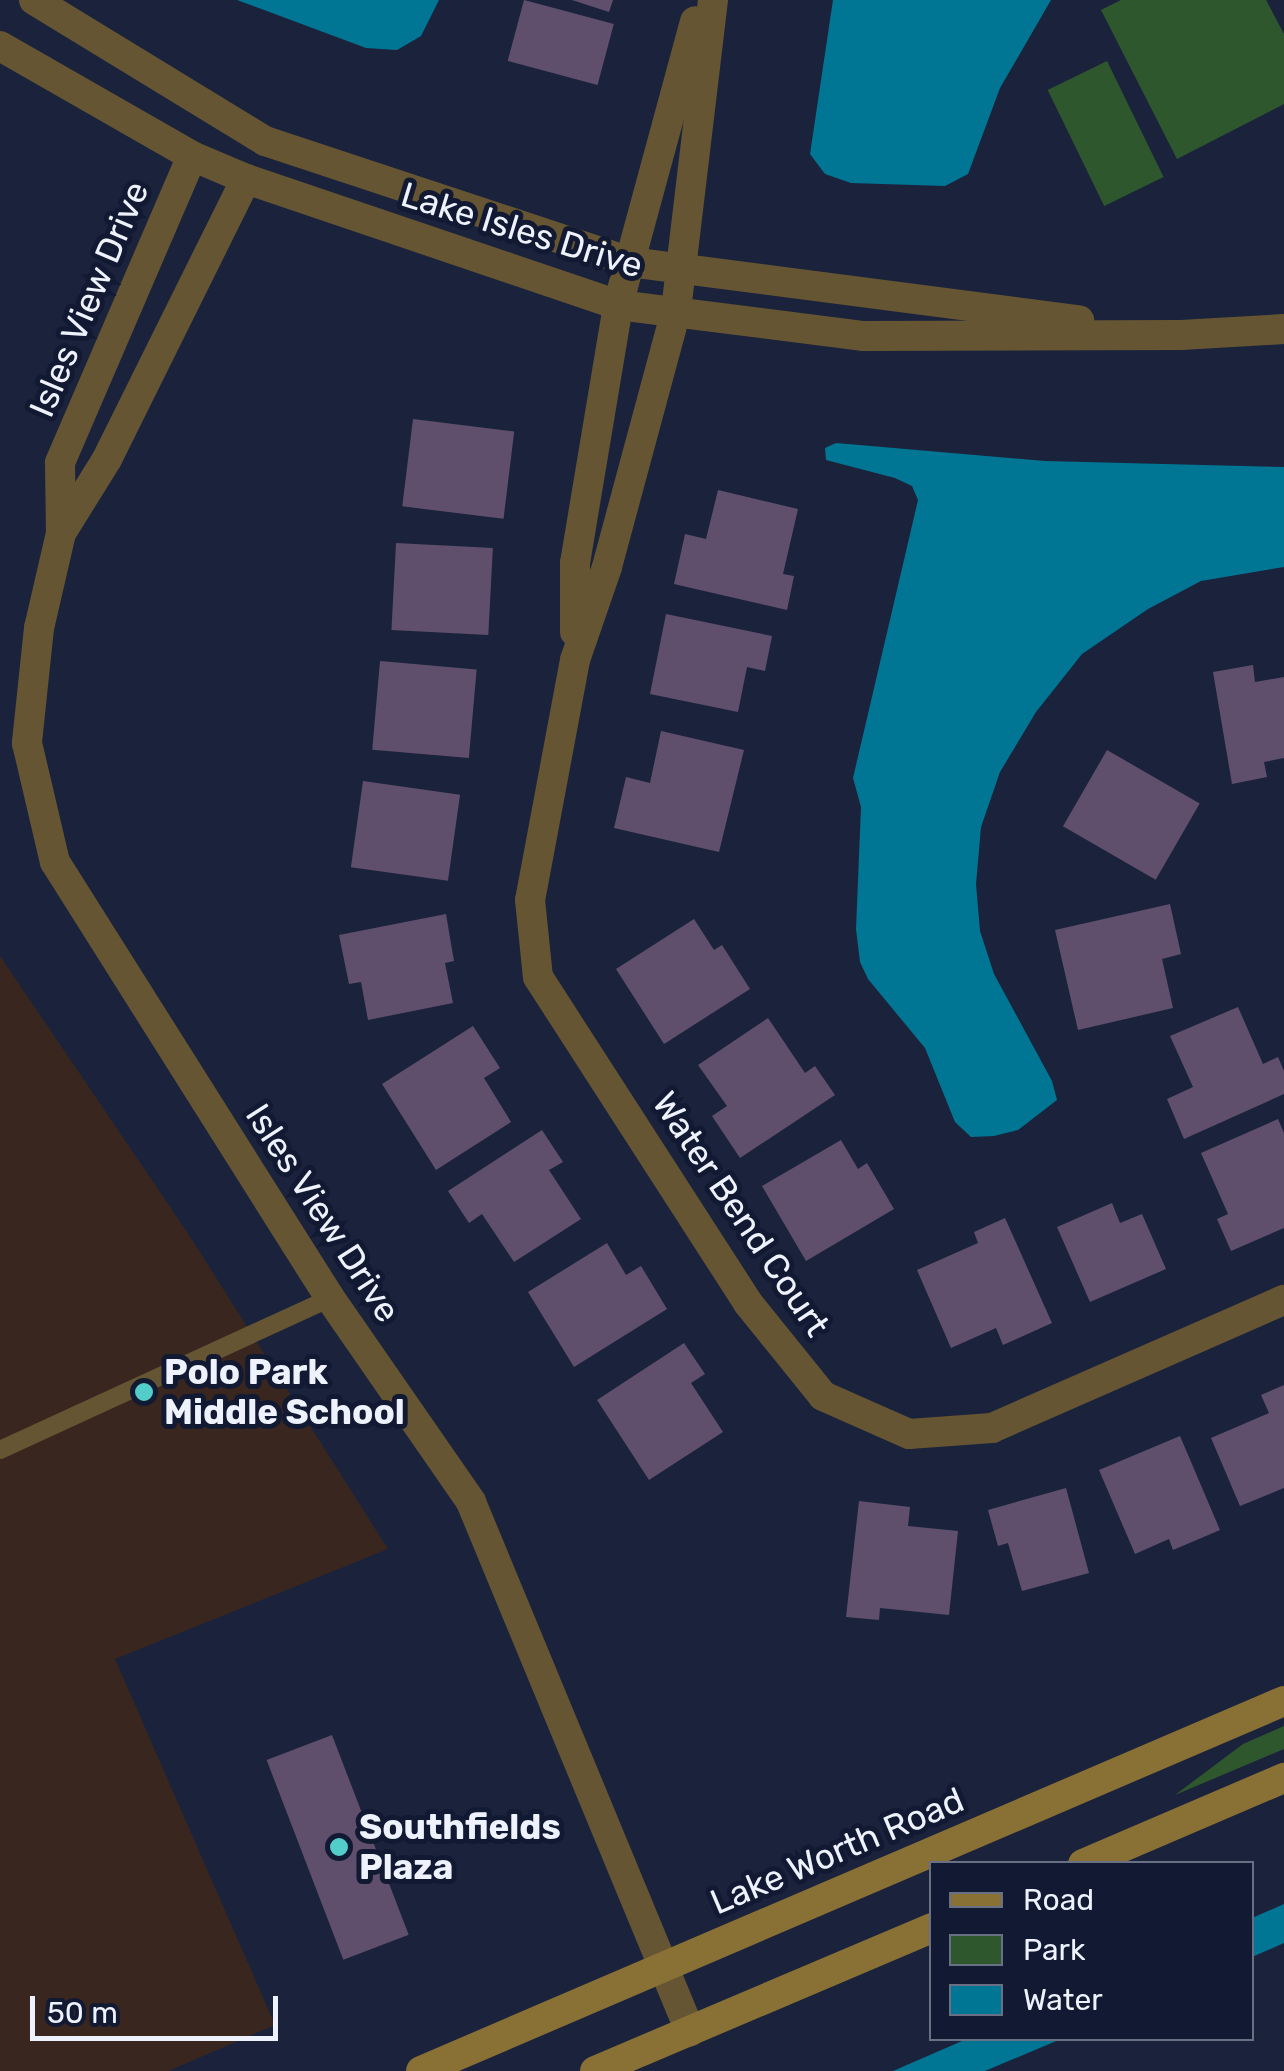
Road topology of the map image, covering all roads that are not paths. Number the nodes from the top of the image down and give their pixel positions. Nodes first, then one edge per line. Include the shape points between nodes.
1 (34, 0) edge
2 (701, 0) edge
3 (713, 0) edge
4 (0, 46) edge
5 (192, 156) junction
6 (246, 179) junction
7 (630, 262) junction
8 (680, 270) junction
9 (618, 305) junction
10 (676, 310) junction
11 (1284, 329) edge
12 (1181, 335) junction
13 (61, 533) junction
14 (575, 660) junction
15 (330, 1298) junction
16 (1284, 1300) edge
17 (0, 1450) edge
18 (1284, 1701) edge
19 (1284, 1778) edge
20 (1090, 1861) edge
21 (929, 1929) edge
22 (666, 1964) junction
23 (690, 2031) junction
24 (421, 2071) edge
25 (595, 2071) edge

1 - 7 street, Lake Isles Drive via 265,142
2 - 7 street, Water Bend Court
3 - 8 street, Water Bend Court
4 - 5 street, Lake Isles Drive
5 - 6 street, Lake Isles Drive
5 - 13 street, Isles View Drive via 60,463
6 - 9 street, Lake Isles Drive
6 - 13 street, Isles View Drive via 107,459
7 - 8 street, Lake Isles Drive
7 - 9 street, Water Bend Court
8 - 10 street, Water Bend Court
8 - 12 street, Lake Isles Drive via 851,287
9 - 10 street, Lake Isles Drive
9 - 14 street, Water Bend Court via 575,563
10 - 12 street, Lake Isles Drive via 864,336
10 - 14 street, Water Bend Court
11 - 12 street, Lake Isles Drive
13 - 15 street, Isles View Drive via 39,628 27,743 55,862
14 - 16 street, Water Bend Court via 530,900 538,976 748,1303 823,1396 909,1434 992,1428
15 - 17 lane
15 - 22 street, Isles View Drive via 471,1502
18 - 22 street, Lake Worth Road
19 - 20 street
21 - 23 street
22 - 23 street, Isles View Drive
22 - 24 street, Lake Worth Road
23 - 25 street

